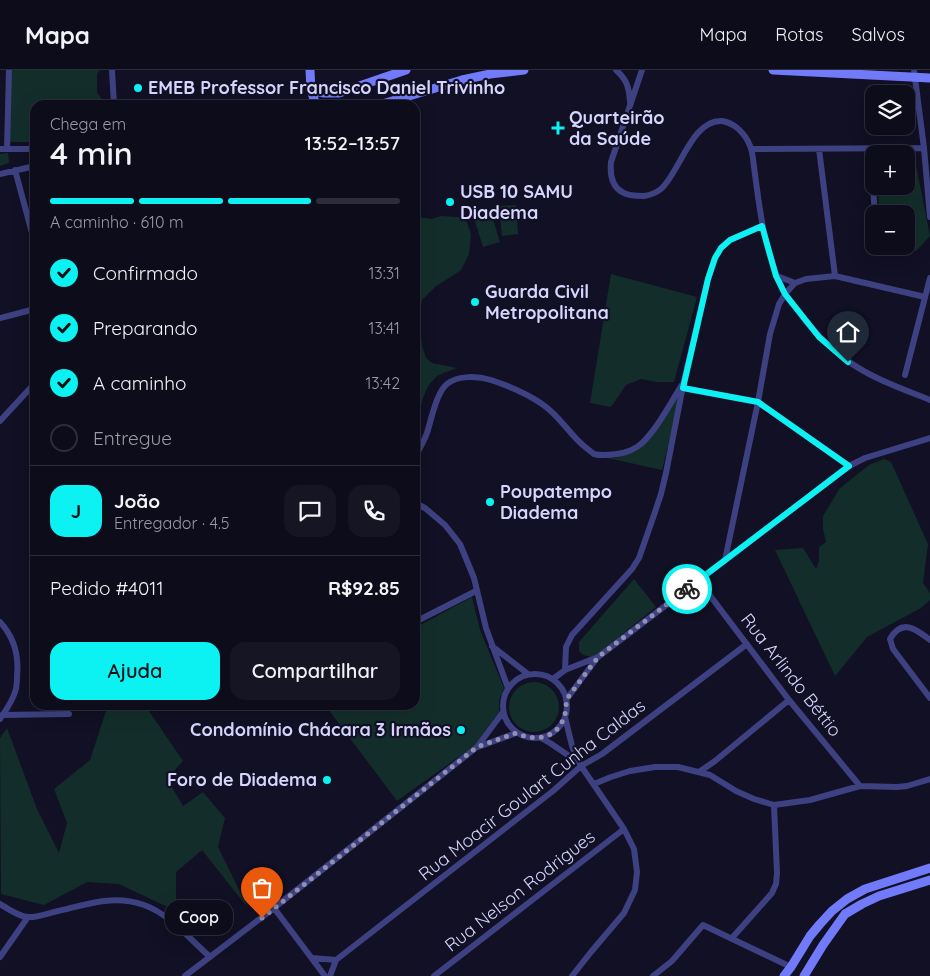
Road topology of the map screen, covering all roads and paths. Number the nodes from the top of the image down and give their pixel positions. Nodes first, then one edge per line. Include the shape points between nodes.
1 (9, 70) edge
2 (112, 70) edge
3 (310, 70) edge
4 (406, 70) edge
5 (524, 70) edge
6 (616, 70) edge
7 (642, 70) edge
8 (773, 70) edge
9 (914, 74) edge
10 (930, 78) edge
11 (311, 90) junction
12 (114, 100) edge
13 (314, 100) edge
14 (396, 100) edge
15 (630, 103) junction
16 (0, 148) edge
17 (915, 148) edge
18 (924, 148) junction
19 (8, 149) junction
20 (30, 149) edge
21 (752, 149) junction
22 (819, 149) junction
23 (865, 149) edge
24 (30, 167) edge
25 (14, 170) junction
26 (0, 174) edge
27 (930, 217) edge
28 (30, 226) edge
29 (762, 226) junction
30 (776, 276) junction
31 (835, 276) junction
32 (930, 278) edge
33 (795, 283) junction
34 (785, 294) junction
35 (925, 297) junction
36 (30, 310) edge
37 (0, 318) edge
38 (905, 375) dead end
39 (684, 384) junction
40 (30, 388) edge
41 (930, 400) edge
42 (758, 402) junction
43 (0, 421) edge
44 (930, 438) edge
45 (420, 447) edge
46 (849, 466) junction
47 (420, 506) edge
48 (725, 560) junction
49 (699, 581) junction
50 (476, 591) junction
51 (420, 619) edge
52 (0, 622) edge
53 (930, 640) edge
54 (747, 644) junction
55 (492, 646) junction
56 (598, 657) junction
57 (566, 670) junction
58 (528, 674) junction
59 (553, 680) junction
60 (508, 688) junction
61 (930, 698) edge
62 (566, 700) junction
63 (789, 700) junction
64 (503, 712) junction
65 (69, 714) dead end
66 (1, 717) edge
67 (565, 717) junction
68 (516, 733) junction
69 (540, 738) junction
70 (477, 747) junction
71 (580, 765) junction
72 (700, 772) junction
73 (930, 779) edge
74 (594, 784) junction
75 (860, 786) junction
76 (774, 805) junction
77 (624, 830) junction
78 (930, 868) edge
79 (930, 880) edge
80 (0, 904) edge
81 (274, 908) junction
82 (28, 917) junction
83 (732, 938) junction
84 (0, 957) edge
85 (210, 957) junction
86 (312, 958) junction
87 (336, 960) junction
88 (791, 967) junction
89 (185, 976) edge
90 (326, 976) edge
91 (330, 976) edge
92 (434, 976) edge
93 (572, 976) edge
94 (653, 976) edge
95 (784, 976) edge
96 (804, 976) edge

1 - 19 street
2 - 12 street
3 - 11 main road
4 - 11 main road via 338,94
5 - 14 main road via 462,80
6 - 15 street via 626,82
7 - 15 street
8 - 9 main road
9 - 10 main road
9 - 18 street
11 - 13 main road
15 - 21 street via 611,162 611,177 621,192 636,197 661,189 697,134 712,122 720,121 736,127
16 - 19 street
17 - 18 street
18 - 27 street
19 - 20 street
21 - 22 street
21 - 29 street
22 - 23 street
22 - 31 street
24 - 25 street
25 - 26 street
25 - 28 street
29 - 30 street
29 - 39 street via 730,240 715,258
30 - 33 street
30 - 34 street
31 - 33 street
31 - 35 street
32 - 35 street
33 - 34 street
34 - 41 street via 819,337 848,362
34 - 42 street via 770,334
35 - 38 street
36 - 37 street
39 - 42 street
39 - 45 street via 642,443 630,451 604,455 591,452 543,404 520,390 480,377 459,379 446,385 441,393
39 - 57 street via 661,494 639,558 572,635 566,648
40 - 43 street
42 - 46 street
42 - 48 street
44 - 46 street
46 - 48 street
47 - 50 street via 445,525 460,544
48 - 49 street
49 - 54 street, Rua Arlindo Béttio
49 - 56 street
50 - 51 street
50 - 55 street
52 - 66 street via 15,646 17,658 16,690
53 - 61 street via 910,627 899,629 890,639 893,649
54 - 63 street, Rua Arlindo Béttio
54 - 71 street, Rua Moacir Goulart Cunha Caldas via 602,754
55 - 58 street
55 - 60 street
56 - 57 street
56 - 62 street
57 - 59 street
58 - 59 street
58 - 60 street
59 - 62 street via 564,692
60 - 64 street via 502,704
62 - 67 street
63 - 72 street
63 - 75 street, Rua Arlindo Béttio
64 - 68 street via 505,720
64 - 70 street
65 - 66 street
67 - 69 street via 556,731
67 - 71 street
68 - 69 street
68 - 70 street
69 - 71 street
70 - 81 street
71 - 74 street
71 - 87 street, Rua Moacir Goulart Cunha Caldas via 553,791
72 - 74 street via 678,767 655,767 611,776
72 - 76 street via 736,791
73 - 75 street via 907,786
74 - 77 street
75 - 76 street via 810,800
76 - 83 street via 776,884 772,893
77 - 92 street, Rua Nelson Rodrigues
77 - 93 street via 634,849 635,890 624,913
78 - 88 main road via 865,889 847,899 810,936
79 - 96 main road via 879,896 845,914
80 - 82 street
81 - 85 street
81 - 86 street
82 - 84 street
82 - 85 street via 101,901 127,900 165,916
83 - 88 street
83 - 94 street via 703,925 672,961
85 - 89 street
86 - 87 street
86 - 90 street
87 - 91 street
88 - 95 main road

